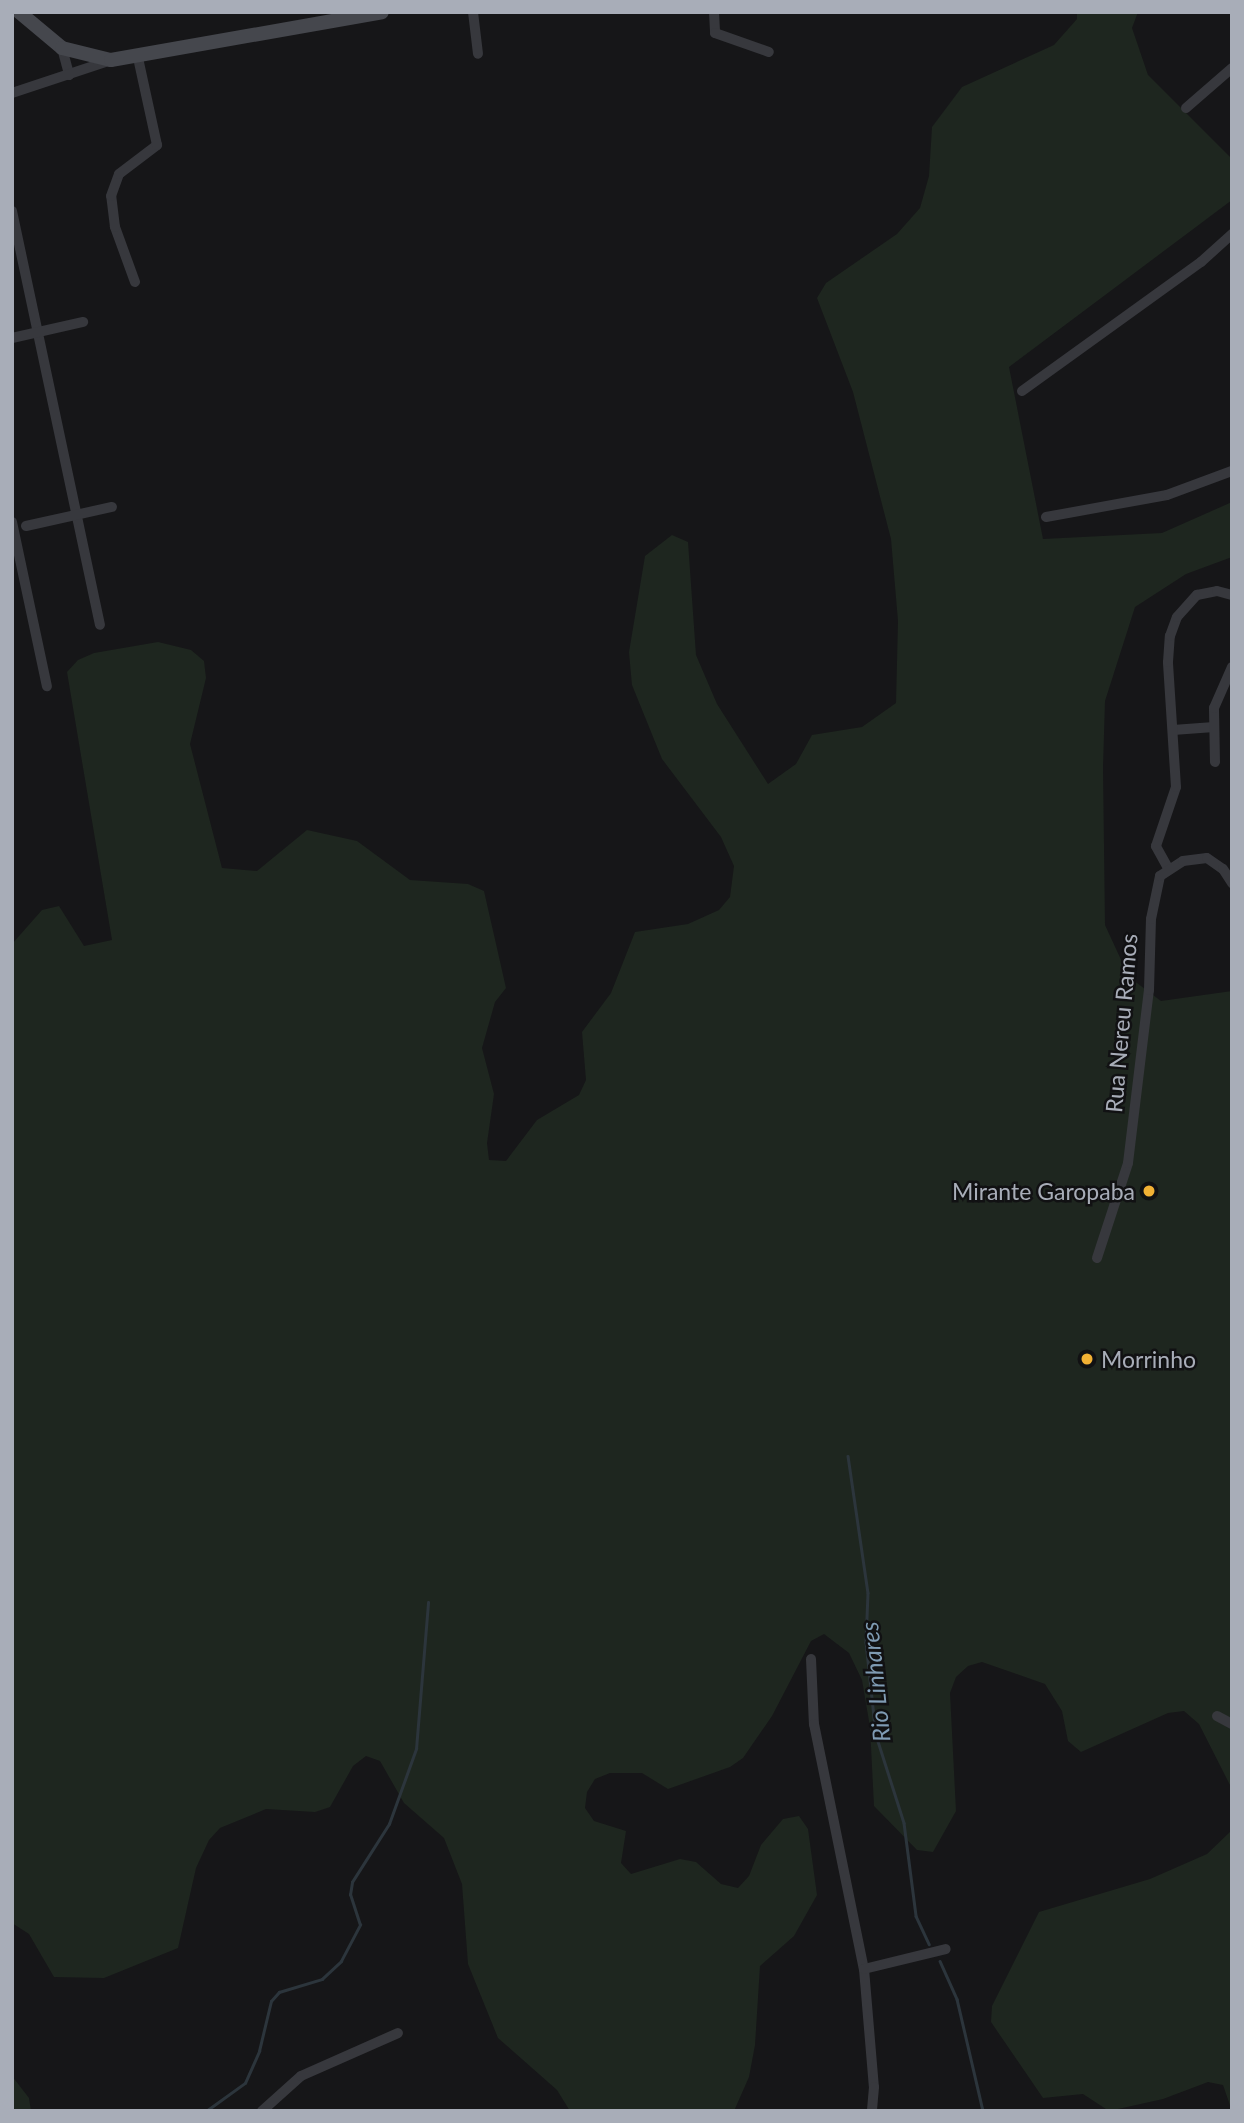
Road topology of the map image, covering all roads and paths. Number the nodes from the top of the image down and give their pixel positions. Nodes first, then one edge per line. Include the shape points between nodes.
1 (19, 12) edge
2 (382, 12) edge
3 (473, 12) edge
4 (714, 12) edge
5 (324, 18) edge
6 (62, 48) junction
7 (769, 51) dead end
8 (478, 54) dead end
9 (138, 58) junction
10 (111, 60) junction
11 (1232, 68) edge
12 (69, 75) junction
13 (12, 93) edge
14 (1186, 108) dead end
15 (12, 211) edge
16 (1232, 234) edge
17 (135, 282) dead end
18 (83, 322) dead end
19 (38, 332) junction
20 (12, 338) edge
21 (1022, 391) dead end
22 (1232, 471) edge
23 (112, 507) dead end
24 (77, 515) junction
25 (1045, 517) dead end
26 (12, 522) edge
27 (26, 526) dead end
28 (1232, 595) edge
29 (100, 625) dead end
30 (1232, 667) edge
31 (47, 686) dead end
32 (1214, 727) junction
33 (1173, 730) junction
34 (1215, 762) dead end
35 (1168, 868) junction
36 (1232, 883) edge
37 (1097, 1258) dead end
38 (811, 1659) dead end
39 (1217, 1716) dead end
40 (1232, 1724) edge
41 (946, 1949) dead end
42 (864, 1969) junction
43 (398, 2033) dead end
44 (262, 2111) edge
45 (872, 2111) edge

1 - 6 main road
2 - 5 main road
3 - 8 street
4 - 7 street via 715,33
5 - 9 main road
6 - 10 main road
6 - 12 street
9 - 10 main road
9 - 17 street via 158,145 119,174 111,196 115,227
10 - 12 street
11 - 14 street
12 - 13 street
15 - 19 street
16 - 21 street via 1201,262
18 - 19 street
19 - 20 street
19 - 24 street
22 - 25 street via 1167,495
23 - 24 street
24 - 27 street
24 - 29 street
26 - 31 street
28 - 33 street via 1217,591 1197,595 1177,617 1168,662
30 - 32 street via 1218,691
32 - 33 street
32 - 34 street
33 - 35 street via 1176,787 1156,846
35 - 36 street via 1207,858 1223,869
35 - 37 street, Rua Nereu Ramos via 1153,900 1149,990 1126,1172
38 - 42 street via 814,1724
39 - 40 street
41 - 42 street
42 - 45 street
43 - 44 street via 301,2076

